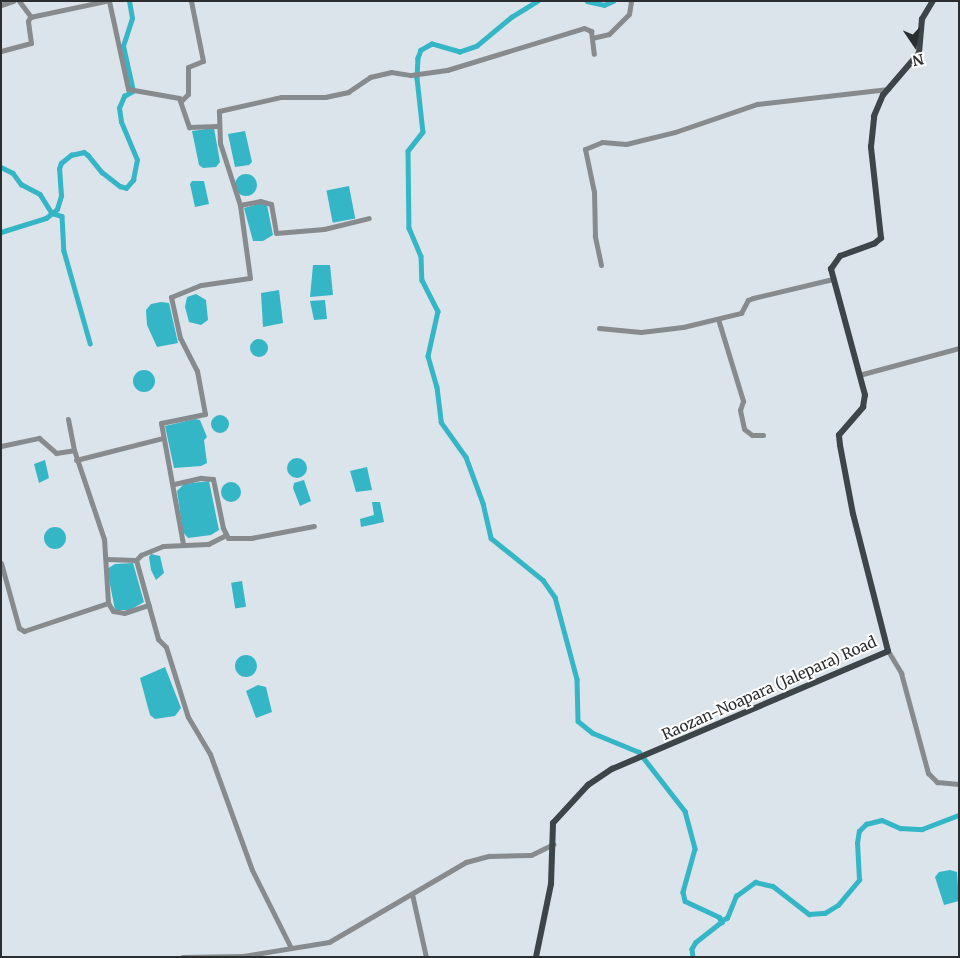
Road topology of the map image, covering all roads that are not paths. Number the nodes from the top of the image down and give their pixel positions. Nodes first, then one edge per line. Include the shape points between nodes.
1 (13, 1) edge
2 (19, 1) edge
3 (106, 1) edge
4 (110, 1) edge
5 (191, 1) edge
6 (631, 1) edge
7 (933, 1) edge
8 (1, 5) edge
9 (31, 17) junction
10 (592, 38) junction
11 (1, 51) edge
12 (594, 54) dead end
13 (888, 89) junction
14 (181, 101) junction
15 (217, 126) junction
16 (240, 205) junction
17 (369, 218) dead end
18 (601, 265) dead end
19 (833, 279) junction
20 (718, 318) junction
21 (599, 328) dead end
22 (959, 348) edge
23 (859, 375) junction
24 (68, 419) dead end
25 (763, 435) dead end
26 (163, 438) junction
27 (1, 446) edge
28 (74, 450) junction
29 (76, 460) junction
30 (174, 484) junction
31 (314, 526) dead end
32 (226, 535) junction
33 (183, 544) junction
34 (106, 559) junction
35 (136, 560) junction
36 (1, 563) edge
37 (108, 603) junction
38 (149, 605) junction
39 (888, 651) junction
40 (959, 784) edge
41 (554, 844) junction
42 (412, 894) junction
43 (290, 946) junction
44 (182, 957) edge
45 (426, 957) edge
46 (536, 957) edge

1 - 8 street
2 - 9 street
3 - 9 street
4 - 14 street via 120,57 133,89
5 - 14 street via 203,62 188,67 188,94
6 - 10 street via 629,14 609,34
7 - 13 main road via 922,19 919,53
9 - 11 street via 28,21 31,43
10 - 12 street
10 - 15 street via 591,31 584,28 469,64 422,74 391,72 370,77 348,92 325,97 281,97 221,108 217,114
13 - 18 street via 757,104 666,134 626,144 602,142 585,149 594,192 595,236
13 - 19 main road via 874,116 870,147 882,238 875,244 836,258 832,266
14 - 15 street via 189,127
15 - 16 street via 227,171 232,176
16 - 17 street via 260,201 271,204 276,233 324,229
16 - 26 street via 250,278 201,285 171,297 180,338 190,352 199,380 205,414 161,423
19 - 20 street via 753,298 741,312
19 - 23 main road, Raozan-Noapara (Jalepara) Road
20 - 21 street via 665,330 631,332 615,327
20 - 25 street via 743,400 740,410 744,429
22 - 23 street
23 - 39 main road, Raozan-Noapara (Jalepara) Road via 865,395 864,407 839,435 840,445
24 - 28 street
26 - 29 street
26 - 30 street
27 - 28 street via 39,438 56,453
28 - 29 street
29 - 34 street via 104,539
30 - 32 street via 201,478 213,479
30 - 33 street
31 - 32 street via 251,538 235,539
32 - 33 street via 208,544
33 - 35 street via 163,546
34 - 35 street
34 - 37 street via 104,576
35 - 38 street
36 - 37 street via 22,630 28,631
37 - 38 street via 113,611 124,613
38 - 43 street via 158,639 166,647 177,676 188,717 210,754 252,870
39 - 40 street via 901,673 928,773 936,782
39 - 41 main road, Raozan-Noapara (Jalepara) Road via 603,774 588,784 552,827
41 - 42 street via 531,855 471,860
41 - 46 main road, Raozan-Noapara (Jalepara) Road via 550,892
42 - 43 street via 337,939 324,944
42 - 45 street
43 - 44 street via 243,956

